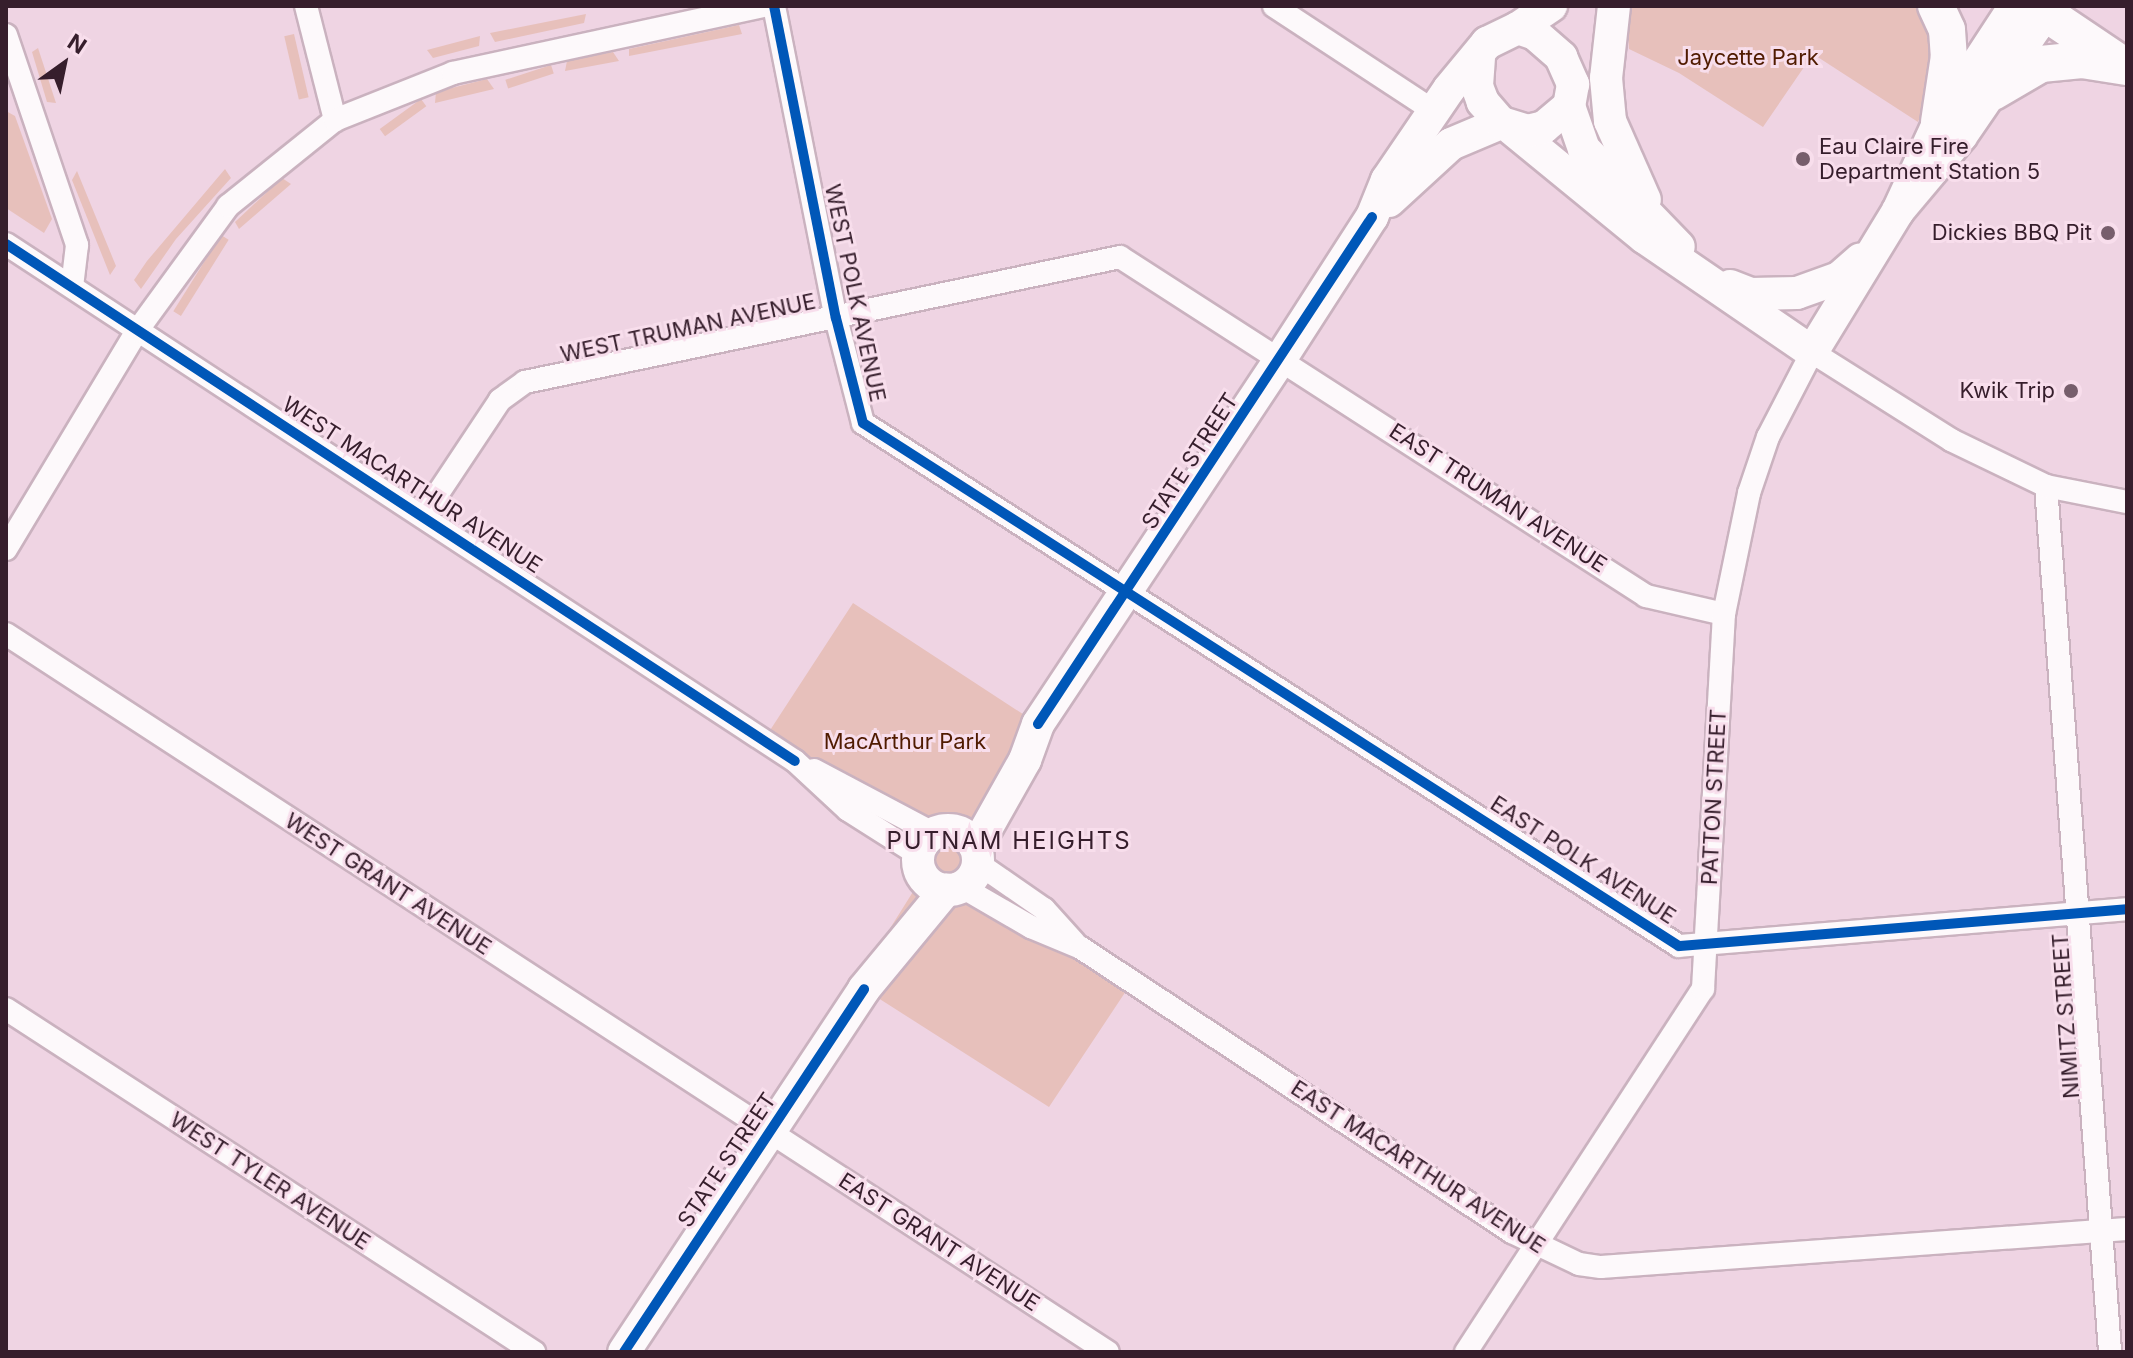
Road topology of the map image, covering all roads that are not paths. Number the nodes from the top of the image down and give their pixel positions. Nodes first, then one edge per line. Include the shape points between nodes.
1 (306, 6) edge
2 (762, 6) edge
3 (774, 6) edge
4 (1274, 6) edge
5 (1551, 6) edge
6 (1600, 6) edge
7 (1614, 6) edge
8 (1936, 6) edge
9 (2035, 6) edge
10 (1518, 28) junction
11 (6, 35) edge
12 (1479, 54) junction
13 (9, 65) edge
14 (2126, 67) edge
15 (1993, 92) junction
16 (1571, 95) junction
17 (1434, 111) junction
18 (335, 120) junction
19 (1939, 122) junction
20 (1507, 126) junction
21 (1898, 211) junction
22 (1652, 214) junction
23 (1372, 217) junction
24 (6, 244) edge
25 (1872, 250) junction
26 (1702, 275) junction
27 (72, 287) junction
28 (836, 318) junction
29 (137, 331) junction
30 (1812, 352) junction
31 (1281, 358) junction
32 (2046, 486) junction
33 (2127, 502) edge
34 (423, 516) junction
35 (6, 549) edge
36 (1128, 590) junction
37 (1724, 614) junction
38 (6, 634) edge
39 (948, 860) junction
40 (2127, 909) edge
41 (2078, 913) junction
42 (1704, 945) junction
43 (6, 1009) edge
44 (769, 1133) junction
45 (2127, 1229) edge
46 (2101, 1231) junction
47 (1536, 1245) junction
48 (534, 1352) edge
49 (624, 1352) edge
50 (1108, 1352) edge
51 (1466, 1352) edge
52 (2110, 1352) edge

1 - 18 street
2 - 18 street via 453,73
3 - 28 street, WEST POLK AVENUE
4 - 17 street
5 - 10 main road
6 - 16 main road
7 - 22 main road via 1606,78 1610,121
8 - 19 main road via 1947,30 1949,56
9 - 14 main road
10 - 12 main road via 1496,35
10 - 16 main road via 1535,34 1561,57
11 - 13 street
12 - 17 main road, STATE STREET
12 - 20 main road via 1477,86
13 - 27 street via 72,224 78,258
14 - 15 main road via 2082,60 2041,64
15 - 19 main road, PATTON STREET via 2035,28 2035,6 2011,12
15 - 21 main road, PATTON STREET
16 - 20 main road via 1544,127
16 - 22 main road via 1584,149
17 - 23 main road, STATE STREET via 1387,180
18 - 29 street via 228,206
19 - 21 main road, PATTON STREET
20 - 23 main road, STATE STREET via 1451,144
20 - 26 main road via 1599,203
21 - 25 main road, PATTON STREET
22 - 26 main road
23 - 31 main road, STATE STREET
24 - 27 street, WEST MACARTHUR AVENUE
25 - 26 main road via 1839,278 1797,293 1751,294
25 - 30 main road, PATTON STREET
26 - 30 main road
27 - 29 street, WEST MACARTHUR AVENUE
28 - 31 street, WEST TRUMAN AVENUE via 1120,257
28 - 34 street, WEST TRUMAN AVENUE via 525,382 500,400
28 - 36 street, WEST POLK AVENUE via 863,423
29 - 34 street, WEST MACARTHUR AVENUE
29 - 35 street
30 - 32 street via 1951,440
30 - 37 street, PATTON STREET via 1768,437 1749,493
31 - 36 main road, STATE STREET
31 - 37 street, EAST TRUMAN AVENUE via 1646,596
32 - 33 street
32 - 41 street, NIMITZ STREET
34 - 39 street, WEST MACARTHUR AVENUE via 795,761 858,790
36 - 39 main road, STATE STREET via 1038,724 1025,760
36 - 42 street, EAST POLK AVENUE via 1679,946
37 - 42 street, PATTON STREET
38 - 44 street, WEST GRANT AVENUE
39 - 44 main road, STATE STREET
39 - 47 street, EAST MACARTHUR AVENUE via 1044,909 1081,948
40 - 41 street, EAST POLK AVENUE
41 - 42 street, EAST POLK AVENUE
41 - 46 street, NIMITZ STREET
42 - 47 street, PATTON STREET via 1703,989
43 - 48 street, WEST TYLER AVENUE
44 - 49 main road, STATE STREET
44 - 50 street, EAST GRANT AVENUE
45 - 46 street, EAST MACARTHUR AVENUE
46 - 47 street, EAST MACARTHUR AVENUE via 1601,1267
46 - 52 street, NIMITZ STREET
47 - 51 street, PATTON STREET

